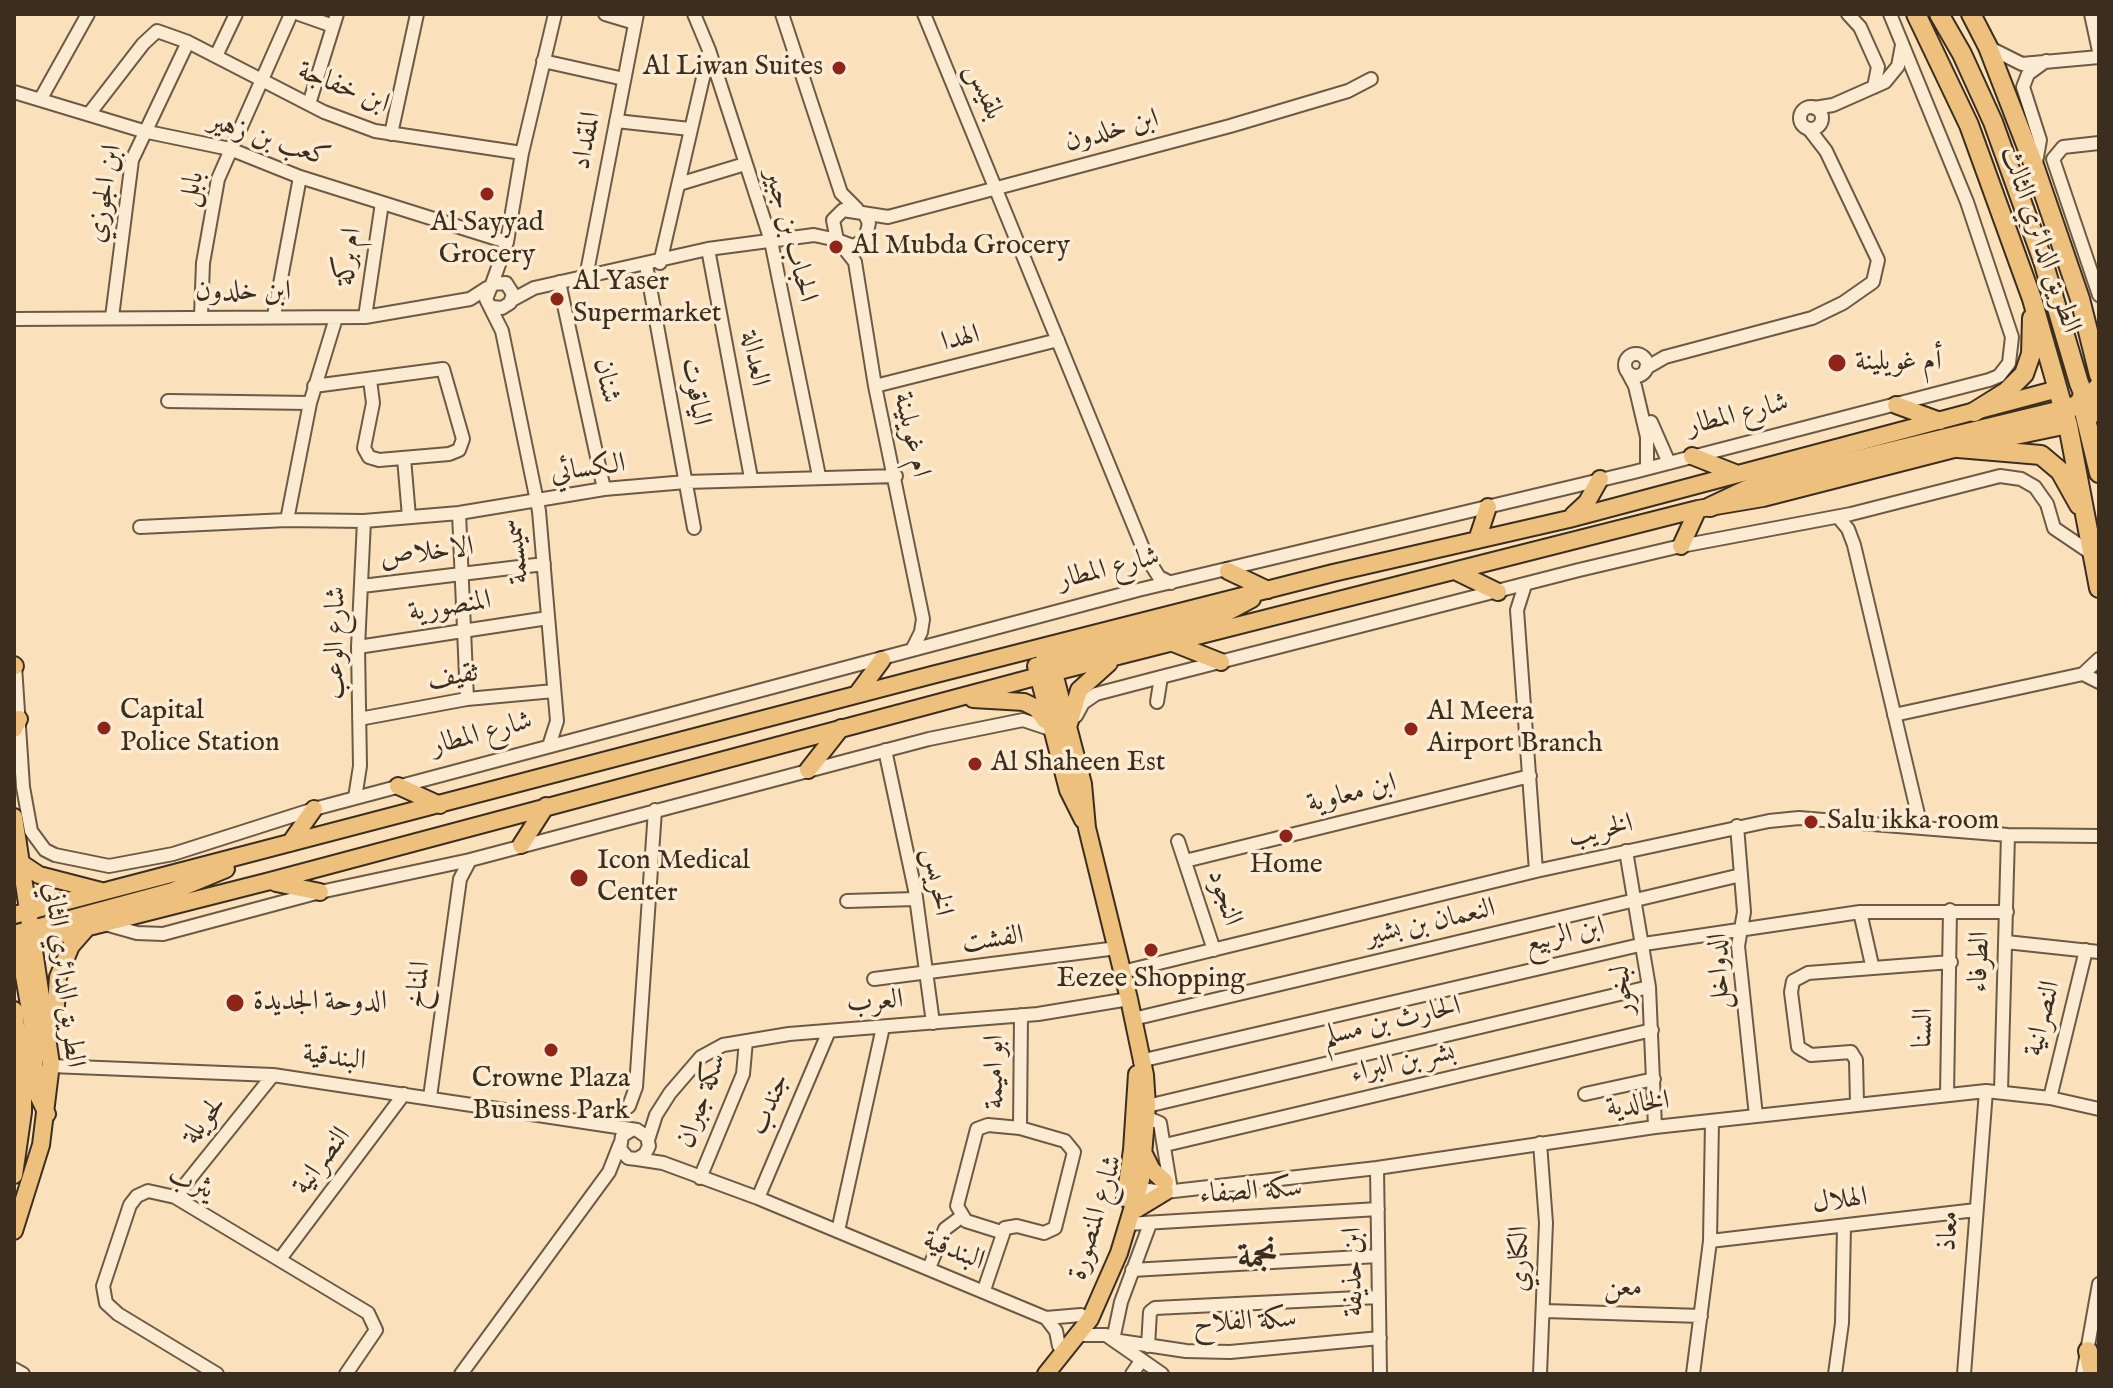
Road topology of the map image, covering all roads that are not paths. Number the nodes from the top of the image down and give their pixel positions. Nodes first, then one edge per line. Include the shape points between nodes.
1 (88, 14) edge
2 (291, 14) edge
3 (299, 14) edge
4 (417, 14) edge
5 (555, 14) edge
6 (605, 14) edge
7 (694, 14) edge
8 (782, 14) edge
9 (924, 14) edge
10 (1848, 14) edge
11 (1890, 14) edge
12 (1916, 14) edge
13 (1939, 14) edge
14 (1971, 14) edge
15 (2091, 14) edge
16 (233, 16) edge
17 (636, 19) edge
18 (335, 20) edge
19 (188, 42) junction
20 (1902, 45) junction
21 (1988, 47) junction
22 (709, 50) junction
23 (2099, 54) edge
24 (216, 56) junction
25 (543, 61) junction
26 (2046, 61) junction
27 (624, 79) junction
28 (263, 81) junction
29 (1372, 84) dead end
30 (1874, 87) junction
31 (14, 92) edge
32 (40, 100) junction
33 (309, 104) junction
34 (1814, 108) junction
35 (89, 114) junction
36 (616, 121) junction
37 (1815, 127) junction
38 (690, 129) junction
39 (143, 131) junction
40 (391, 134) junction
41 (2099, 143) edge
42 (230, 149) junction
43 (522, 153) junction
44 (745, 164) junction
45 (2035, 168) junction
46 (300, 177) junction
47 (679, 184) junction
48 (997, 189) junction
49 (841, 193) junction
50 (382, 203) junction
51 (861, 212) junction
52 (835, 217) junction
53 (888, 217) junction
54 (814, 235) junction
55 (867, 236) junction
56 (771, 241) junction
57 (507, 242) junction
58 (838, 242) junction
59 (708, 249) junction
60 (503, 258) junction
61 (855, 262) junction
62 (660, 263) junction
63 (646, 265) junction
64 (586, 277) junction
65 (559, 282) junction
66 (507, 284) junction
67 (490, 286) junction
68 (534, 288) junction
69 (2098, 290) edge
70 (470, 299) junction
71 (2032, 299) junction
72 (2080, 299) junction
73 (510, 303) junction
74 (490, 305) junction
75 (201, 316) junction
76 (274, 316) junction
77 (112, 317) junction
78 (365, 317) junction
79 (336, 318) junction
80 (14, 319) edge
81 (2099, 326) edge
82 (502, 331) junction
83 (1058, 340) junction
84 (1644, 365) junction
85 (1628, 373) junction
86 (2099, 376) edge
87 (370, 380) junction
88 (316, 382) junction
89 (875, 386) junction
90 (2099, 386) edge
91 (2058, 389) junction
92 (168, 401) dead end
93 (310, 403) junction
94 (2089, 404) edge
95 (1896, 405) junction
96 (1974, 412) junction
97 (2066, 417) junction
98 (1940, 421) junction
99 (1958, 448) junction
100 (1692, 456) junction
101 (404, 458) junction
102 (1669, 463) junction
103 (1647, 468) junction
104 (2099, 473) edge
105 (1737, 474) junction
106 (819, 476) junction
107 (896, 476) junction
108 (751, 478) junction
109 (1600, 479) junction
110 (686, 482) junction
111 (604, 489) junction
112 (537, 502) junction
113 (1488, 507) junction
114 (1704, 508) junction
115 (1862, 511) junction
116 (459, 513) junction
117 (2088, 514) junction
118 (409, 517) junction
119 (1838, 517) junction
120 (1569, 519) junction
121 (287, 520) junction
122 (364, 521) junction
123 (140, 527) dead end
124 (694, 528) dead end
125 (1477, 540) junction
126 (1854, 545) junction
127 (1681, 546) junction
128 (2094, 557) junction
129 (1147, 558) junction
130 (544, 564) junction
131 (1228, 571) junction
132 (1457, 572) junction
133 (463, 575) junction
134 (1171, 583) junction
135 (1525, 585) junction
136 (362, 586) junction
137 (2099, 588) edge
138 (1138, 590) junction
139 (1264, 591) junction
140 (1498, 592) junction
141 (1517, 610) junction
142 (548, 618) junction
143 (923, 619) junction
144 (462, 629) junction
145 (945, 643) junction
146 (1173, 643) junction
147 (358, 647) junction
148 (912, 650) junction
149 (1113, 659) junction
150 (2099, 659) edge
151 (882, 660) junction
152 (1044, 661) junction
153 (1221, 662) junction
154 (15, 665) edge
155 (2083, 674) junction
156 (1161, 677) junction
157 (2099, 682) edge
158 (554, 691) junction
159 (857, 694) junction
160 (467, 699) junction
161 (946, 701) junction
162 (1157, 702) dead end
163 (1894, 715) junction
164 (359, 719) junction
165 (557, 721) junction
166 (17, 724) edge
167 (841, 728) junction
168 (1050, 729) junction
169 (1069, 734) junction
170 (575, 740) junction
171 (549, 746) junction
172 (885, 750) junction
173 (360, 766) junction
174 (808, 770) junction
175 (1530, 776) junction
176 (398, 786) junction
177 (377, 792) junction
178 (355, 798) junction
179 (440, 805) junction
180 (546, 806) junction
181 (314, 809) junction
182 (655, 810) junction
183 (14, 817) edge
184 (1737, 826) junction
185 (1921, 827) junction
186 (1090, 831) junction
187 (2008, 835) junction
188 (2099, 836) edge
189 (1178, 841) dead end
190 (290, 843) junction
191 (521, 845) junction
192 (1626, 851) junction
193 (253, 855) junction
194 (470, 860) junction
195 (1185, 861) junction
196 (21, 863) junction
197 (447, 865) junction
198 (1536, 871) junction
199 (1741, 875) junction
200 (460, 879) junction
201 (270, 881) junction
202 (106, 892) junction
203 (320, 892) junction
204 (915, 899) junction
205 (1635, 900) junction
206 (847, 901) dead end
207 (1950, 910) junction
208 (1860, 912) junction
209 (2007, 912) junction
210 (105, 924) junction
211 (1741, 928) junction
212 (86, 929) junction
213 (19, 930) edge
214 (2006, 942) junction
215 (1644, 944) junction
216 (1117, 948) junction
217 (1214, 950) junction
218 (2092, 951) edge
219 (1951, 962) junction
220 (1872, 965) junction
221 (1122, 972) junction
222 (926, 974) junction
223 (874, 979) dead end
224 (1649, 987) junction
225 (1129, 999) junction
226 (14, 1010) edge
227 (1021, 1015) junction
228 (1133, 1019) junction
229 (933, 1023) junction
230 (883, 1027) junction
231 (49, 1030) junction
232 (1652, 1030) junction
233 (829, 1031) junction
234 (16, 1037) edge
235 (746, 1041) junction
236 (1140, 1061) junction
237 (51, 1066) junction
238 (273, 1075) junction
239 (1654, 1079) junction
240 (1986, 1091) junction
241 (2001, 1091) junction
242 (404, 1094) junction
243 (1585, 1094) dead end
244 (1947, 1095) junction
245 (430, 1097) junction
246 (2050, 1098) junction
247 (1857, 1104) junction
248 (2097, 1107) edge
249 (1147, 1112) junction
250 (47, 1114) junction
251 (656, 1115) junction
252 (1756, 1116) junction
253 (1712, 1121) junction
254 (607, 1123) junction
255 (1655, 1127) junction
256 (1020, 1128) junction
257 (627, 1136) junction
258 (648, 1143) junction
259 (1540, 1143) junction
260 (1165, 1145) junction
261 (1144, 1154) junction
262 (633, 1158) junction
263 (663, 1163) junction
264 (1377, 1168) junction
265 (609, 1172) junction
266 (14, 1175) edge
267 (700, 1178) junction
268 (1134, 1184) junction
269 (1167, 1186) junction
270 (175, 1197) junction
271 (758, 1198) junction
272 (1378, 1209) junction
273 (1976, 1210) junction
274 (961, 1217) junction
275 (1130, 1218) junction
276 (1150, 1224) junction
277 (1844, 1226) junction
278 (14, 1231) edge
279 (838, 1231) junction
280 (1001, 1232) junction
281 (1710, 1241) junction
282 (1378, 1256) junction
283 (280, 1259) junction
284 (929, 1268) junction
285 (1132, 1270) junction
286 (2099, 1284) edge
287 (984, 1290) junction
288 (1379, 1297) junction
289 (1099, 1301) junction
290 (1545, 1311) junction
291 (1081, 1315) junction
292 (1701, 1316) junction
293 (1046, 1318) junction
294 (1079, 1335) junction
295 (1110, 1337) junction
296 (1380, 1338) junction
297 (1059, 1346) junction
298 (1148, 1346) junction
299 (2088, 1351) junction
300 (1141, 1361) junction
301 (14, 1369) edge
302 (212, 1373) edge
303 (23, 1374) edge
304 (346, 1374) edge
305 (461, 1374) edge
306 (1040, 1374) edge
307 (1046, 1374) edge
308 (1132, 1374) edge
309 (1162, 1374) edge
310 (1380, 1374) edge
311 (1540, 1374) edge
312 (1693, 1374) edge
313 (1835, 1374) edge
314 (1964, 1374) edge
315 (2083, 1374) edge
316 (2093, 1374) edge

1 - 32 street
2 - 28 street, بابل
3 - 18 street
4 - 40 street
5 - 25 street
6 - 17 street
7 - 22 street, الحباب بن جبير
8 - 49 street
9 - 48 street, بلقيس
10 - 30 street via 1860,27 1878,67
11 - 20 street, شارع المطار
12 - 71 highway, الطريق الدائري الثالث via 1969,125
13 - 94 highway via 2007,157
14 - 21 highway, الطريق الدائري الثالث
15 - 23 street
16 - 24 street
17 - 27 street, المقداد
18 - 33 street
19 - 24 street, ابن خفاجة
19 - 35 street, ابن خفاجة via 157,31
19 - 39 street, ابن الجوزي
20 - 30 street via 1895,72
20 - 95 street, شارع المطار via 1967,202 2012,350 1999,376
21 - 26 street via 2017,63
21 - 45 highway, الطريق الدائري الثالث
22 - 38 street
22 - 44 street, الحباب بن جبير
23 - 26 street
24 - 28 street, ابن خفاجة
25 - 27 street
25 - 43 street
26 - 45 street via 2028,74 2023,87 2040,140
27 - 36 street, المقداد
28 - 33 street, ابن خفاجة
28 - 42 street, بابل
29 - 48 street, ابن خلدون
30 - 34 street
31 - 32 street, كعب بن زهير
32 - 35 street, كعب بن زهير
33 - 40 street, ابن خفاجة
34 - 37 street via 1820,112
34 - 37 street via 1804,110 1800,118
35 - 39 street, كعب بن زهير
36 - 38 street
36 - 64 street, المقداد
37 - 84 street via 1878,260 1873,282 1812,318
38 - 47 street
39 - 42 street, كعب بن زهير
39 - 77 street, ابن الجوزي via 132,160
40 - 43 street, ابن خفاجة
41 - 69 street via 2063,147 2053,159
42 - 46 street, كعب بن زهير
42 - 75 street, بابل via 215,189
43 - 57 street
44 - 47 street
44 - 56 street, الحباب بن جبير
45 - 72 highway, الطريق الدائري الثالث
46 - 50 street, كعب بن زهير
46 - 76 street
47 - 62 street
48 - 53 street, ابن خلدون
48 - 83 street, بلقيس
49 - 51 street
49 - 52 street
50 - 57 street, كعب بن زهير
50 - 78 street, ام بركة
51 - 52 street
51 - 53 street, ابن خلدون
51 - 55 street
52 - 54 street
52 - 58 street via 831,227
53 - 55 street, ابن خلدون
54 - 56 street
54 - 58 street
55 - 58 street via 853,246
55 - 61 street
56 - 59 street
56 - 106 street, الحباب بن جبير
57 - 60 street
58 - 61 street, ام غويلينة
59 - 62 street
59 - 108 street, العدالة
60 - 66 street
60 - 67 street
61 - 89 street, ام غويلينة
62 - 63 street
63 - 64 street
63 - 110 street, الياقوت
64 - 65 street
65 - 68 street
65 - 111 street, شنان
66 - 67 street
66 - 68 street
66 - 73 street
67 - 70 street, ابن خلدون
67 - 74 street, سميسمة
68 - 73 street
70 - 74 street, ابن خلدون
70 - 78 street, ابن خلدون
71 - 91 highway, الطريق الدائري الثالث
71 - 96 highway via 2027,369 2012,387
72 - 81 highway
72 - 86 highway, الطريق الدائري الثالث
73 - 74 street, ابن خلدون
73 - 82 street, سميسمة
74 - 82 street, سميسمة
75 - 76 street, ابن خلدون
75 - 77 street, ابن خلدون
76 - 79 street, ابن خلدون
77 - 80 street, ابن خلدون
78 - 79 street, ابن خلدون
79 - 88 street
82 - 112 street, سميسمة
83 - 89 street, الهدا
83 - 129 street, بلقيس
84 - 85 street via 1637,376
84 - 85 street via 1635,354 1628,357
84 - 102 street via 1645,402
85 - 103 street via 1647,437
86 - 94 highway
87 - 88 street
87 - 101 street via 373,403 366,453 374,460
87 - 101 street via 436,368 446,371 462,445 455,453
88 - 93 street
89 - 107 street, ام غويلينة
90 - 94 highway
91 - 94 highway via 2074,392
91 - 96 main road, شارع المطار
91 - 97 highway, الطريق الدائري الثالث
92 - 93 street
93 - 121 street
94 - 97 highway
94 - 104 highway
95 - 98 main road
95 - 100 street, شارع المطار
96 - 98 main road, شارع المطار
97 - 99 main road, شارع المطار
97 - 114 highway via 1761,483
97 - 117 highway, الطريق الدائري الثالث
98 - 105 main road, شارع المطار
99 - 114 main road, شارع المطار
99 - 117 highway via 2041,455 2060,471
100 - 102 street, شارع المطار
100 - 105 main road
101 - 118 street
102 - 103 street, شارع المطار
103 - 109 street, شارع المطار
105 - 120 main road, شارع المطار
106 - 107 street, الكسائي
106 - 108 street, الكسائي
107 - 143 street, ام غويلينة
108 - 110 street, الكسائي
109 - 113 street, شارع المطار
109 - 120 main road
110 - 111 street, الكسائي
110 - 124 street, الياقوت
111 - 112 street, الكسائي
112 - 116 street, الكسائي
112 - 130 street, سميسمة
113 - 125 main road
113 - 131 street, شارع المطار
114 - 127 main road
114 - 132 main road, شارع المطار
115 - 119 street
115 - 126 street
115 - 128 street via 2011,476 2035,487 2058,532
116 - 118 street, الكسائي
116 - 133 street
117 - 128 highway, الطريق الدائري الثالث
118 - 122 street, الكسائي
119 - 126 street
119 - 127 street
120 - 125 main road, شارع المطار
121 - 122 street, الكسائي
121 - 123 street, الكسائي
122 - 136 street, شارع الوعب
125 - 139 main road, شارع المطار
126 - 163 street
127 - 135 street
128 - 137 highway, الطريق الدائري الثالث
129 - 134 street via 1159,577
129 - 138 street
130 - 133 street, الاخلاص
130 - 142 street, سميسمة
131 - 134 street, شارع المطار
131 - 139 main road
132 - 140 main road
132 - 146 main road, شارع المطار
133 - 136 street, الاخلاص
133 - 144 street
134 - 138 street, شارع المطار
135 - 140 street
135 - 141 street
136 - 147 street, شارع الوعب
138 - 145 street, شارع المطار
139 - 152 main road, شارع المطار
140 - 141 street
140 - 153 street
141 - 175 street
142 - 144 street, المنصورية
142 - 158 street, سميسمة
143 - 145 street
143 - 148 street
144 - 147 street, المنصورية
144 - 160 street
145 - 148 street, شارع المطار
146 - 149 main road, شارع المطار
146 - 153 main road
147 - 164 street, شارع الوعب
148 - 151 street, شارع المطار
149 - 152 main road, شارع المطار
149 - 169 main road via 1079,690
150 - 155 street
151 - 159 main road
151 - 170 street, شارع المطار
152 - 159 main road, شارع المطار
152 - 161 main road, شارع المطار
152 - 168 main road, شارع المنصورة
152 - 169 main road, شارع المنصورة
153 - 156 street
154 - 166 street, شارع المطار
155 - 157 street
155 - 163 street
156 - 162 street
156 - 169 street via 1096,694 1079,709
158 - 160 street, ثقيف
158 - 165 street, سميسمة
159 - 179 main road, شارع المطار
160 - 164 street, ثقيف
161 - 167 main road, شارع المطار
161 - 168 main road via 1024,702 1040,711
163 - 185 street
164 - 173 street, شارع الوعب
165 - 170 street
165 - 171 street, سميسمة
166 - 181 street, شارع المطار via 31,831 45,850 64,859 109,866 160,857
167 - 174 main road
167 - 180 main road, شارع المطار
168 - 172 street, شارع المطار via 1023,720
168 - 186 main road, شارع المنصورة via 1068,790
169 - 186 main road, شارع المنصورة
170 - 171 street, شارع المطار
171 - 176 street, شارع المطار
172 - 174 street, شارع المطار
172 - 204 street, الخريس
173 - 177 street
173 - 178 street, شارع الوعب
174 - 182 street, شارع المطار
175 - 195 street, ابن معاوية
175 - 198 street
176 - 177 street, شارع المطار
176 - 179 main road
177 - 178 street, شارع المطار
178 - 181 street, شارع المطار
179 - 190 main road, شارع المطار
180 - 191 main road
180 - 201 main road, شارع المطار
181 - 190 main road
182 - 191 street, شارع المطار
182 - 254 street via 636,1087 629,1106
183 - 196 main road, الطريق الدائري الثاني
184 - 185 street, الخريب via 1799,818
184 - 192 street, الخريب
184 - 199 street, الدواخل
185 - 187 street, الخريب
186 - 216 main road, شارع المنصورة
187 - 188 street, الخريب
187 - 209 street, الطرفاء
189 - 195 street, النجود
190 - 193 main road, شارع المطار
191 - 194 street, شارع المطار
192 - 198 street, الخريب
192 - 205 street, لبخور
193 - 202 main road, شارع المطار
193 - 213 main road via 173,891
194 - 197 street, شارع المطار
194 - 200 street, المناخ
195 - 217 street, النجود
196 - 202 main road via 44,877
196 - 213 main road, الطريق الدائري الثاني
197 - 200 street
197 - 203 street, شارع المطار
198 - 217 street, الخريب
199 - 205 street, النعمان بن بشير
199 - 211 street, الدواخل
200 - 245 street, المناخ
201 - 203 main road
201 - 210 main road, شارع المطار
202 - 213 main road, شارع المطار
203 - 210 street, شارع المطار via 163,934
204 - 206 street
204 - 222 street, الخريس
205 - 215 street, لبخور
205 - 228 street, النعمان بن بشير
207 - 208 street, ابن الربيع
207 - 209 street, ابن الربيع
207 - 219 street, السنا
208 - 211 street, ابن الربيع
208 - 220 street
209 - 214 street, الطرفاء
210 - 212 main road, شارع المطار
211 - 215 street, ابن الربيع
211 - 252 street, الدواخل via 1738,946
212 - 213 main road, شارع المطار
212 - 231 main road via 71,946 58,977
213 - 231 main road, الطريق الدائري الثاني
213 - 250 main road via 36,1091
214 - 218 street, النصرانية
214 - 241 street, الطرفاء
215 - 224 street, لبخور
215 - 236 street, ابن الربيع
216 - 221 main road, شارع المنصورة
216 - 222 street, الفشت
217 - 221 street, الخريب
218 - 246 street, النصرانية
219 - 220 street
219 - 244 street, السنا
220 - 247 street via 1802,974 1791,986 1798,1047 1811,1055 1851,1052 1856,1060
221 - 225 main road, شارع المنصورة
222 - 223 street, الفشت
222 - 229 street, الخريس
224 - 232 street, لبخور
224 - 249 street, الحارث بن مسلم
225 - 227 street, العرب
225 - 228 main road, شارع المنصورة
226 - 234 main road, الطريق الدائري الثاني
227 - 229 street, العرب
227 - 256 street, ابو اميمة
228 - 236 main road, شارع المنصورة
229 - 230 street, العرب
230 - 233 street, العرب
230 - 279 street
231 - 237 main road, الطريق الدائري الثاني
232 - 239 street, لبخور
232 - 260 street, بشر بن البراء
233 - 235 street, العرب
233 - 271 street, جندب
234 - 266 main road, الطريق الدائري الثاني via 23,1112
235 - 251 street, العرب via 701,1057
235 - 267 street, سكة جبران via 743,1074
236 - 249 main road, شارع المنصورة
236 - 268 main road, شارع المنصورة
237 - 238 street, البندقية
237 - 250 main road, الطريق الدائري الثاني
238 - 242 street, البندقية
238 - 270 street, لحويلة
239 - 243 street
239 - 255 street, لبخور
240 - 241 street, الخالدية
240 - 244 street, الخالدية
240 - 273 street, معاذ
241 - 246 street, الخالدية
242 - 245 street, البندقية
242 - 283 street, النصرانية
244 - 247 street, الخالدية
245 - 254 street, البندقية
246 - 248 street, الخالدية
247 - 252 street, الخالدية
249 - 260 street via 1160,1123
249 - 261 main road, شارع المنصورة
250 - 278 main road, الطريق الدائري الثاني
251 - 257 street, العرب
251 - 258 street, العرب
252 - 253 street, الخالدية
253 - 255 street, الخالدية
253 - 281 street
254 - 257 street, البندقية
255 - 259 street, الخالدية
256 - 274 street, ابو اميمة via 988,1125 974,1133 957,1206
256 - 280 street, ابو اميمة via 1065,1141 1073,1147 1073,1158 1055,1228 1044,1233 1009,1225
257 - 258 street, البندقية
257 - 262 street
257 - 265 street
258 - 262 street via 645,1154
258 - 263 street, البندقية
259 - 264 street, الخالدية
259 - 290 street, الكناري
260 - 269 street
261 - 268 main road, شارع المنصورة
261 - 269 main road
262 - 263 street, البندقية
262 - 265 street
263 - 267 street, البندقية
264 - 269 street, الخالدية
264 - 272 street, ابن حذيفة
265 - 305 street
267 - 271 street, البندقية
268 - 269 street, الخالدية
268 - 275 main road, شارع المنصورة
268 - 291 main road, شارع المنصورة
269 - 275 main road
270 - 283 street, يثرب
270 - 302 street, يثرب via 148,1191 130,1205 104,1295 118,1314
271 - 279 street, البندقية
272 - 276 street, سكة الصفاء
272 - 282 street, ابن حذيفة
273 - 277 street, الهلال
273 - 314 street, معاذ
274 - 280 street, ابو اميمة
274 - 284 street via 945,1229
275 - 276 street, سكة الصفاء
275 - 289 main road, شارع المنصورة
276 - 285 street, شارع المنصورة
277 - 281 street, الهلال
277 - 313 street
279 - 284 street, البندقية
280 - 287 street
281 - 292 street
282 - 285 street
282 - 288 street, ابن حذيفة
283 - 304 street, يثرب via 372,1318 373,1336
284 - 287 street, البندقية
285 - 295 street, شارع المنصورة
286 - 299 street
287 - 293 street, البندقية
288 - 296 street, ابن حذيفة
288 - 298 street via 1152,1309
289 - 294 main road, شارع المنصورة
289 - 295 street
290 - 292 street, معن
290 - 311 street, الكناري
291 - 293 street, البندقية
291 - 297 main road, شارع المنصورة
292 - 312 street
293 - 297 street
294 - 295 street
294 - 307 main road, شارع المنصورة
295 - 298 street, سكة الفلاح
295 - 300 street
296 - 298 street, سكة الفلاح via 1230,1352
296 - 310 street, ابن حذيفة
297 - 306 main road, شارع المنصورة
299 - 315 street
299 - 316 highway
300 - 308 street
300 - 309 street
301 - 303 street

